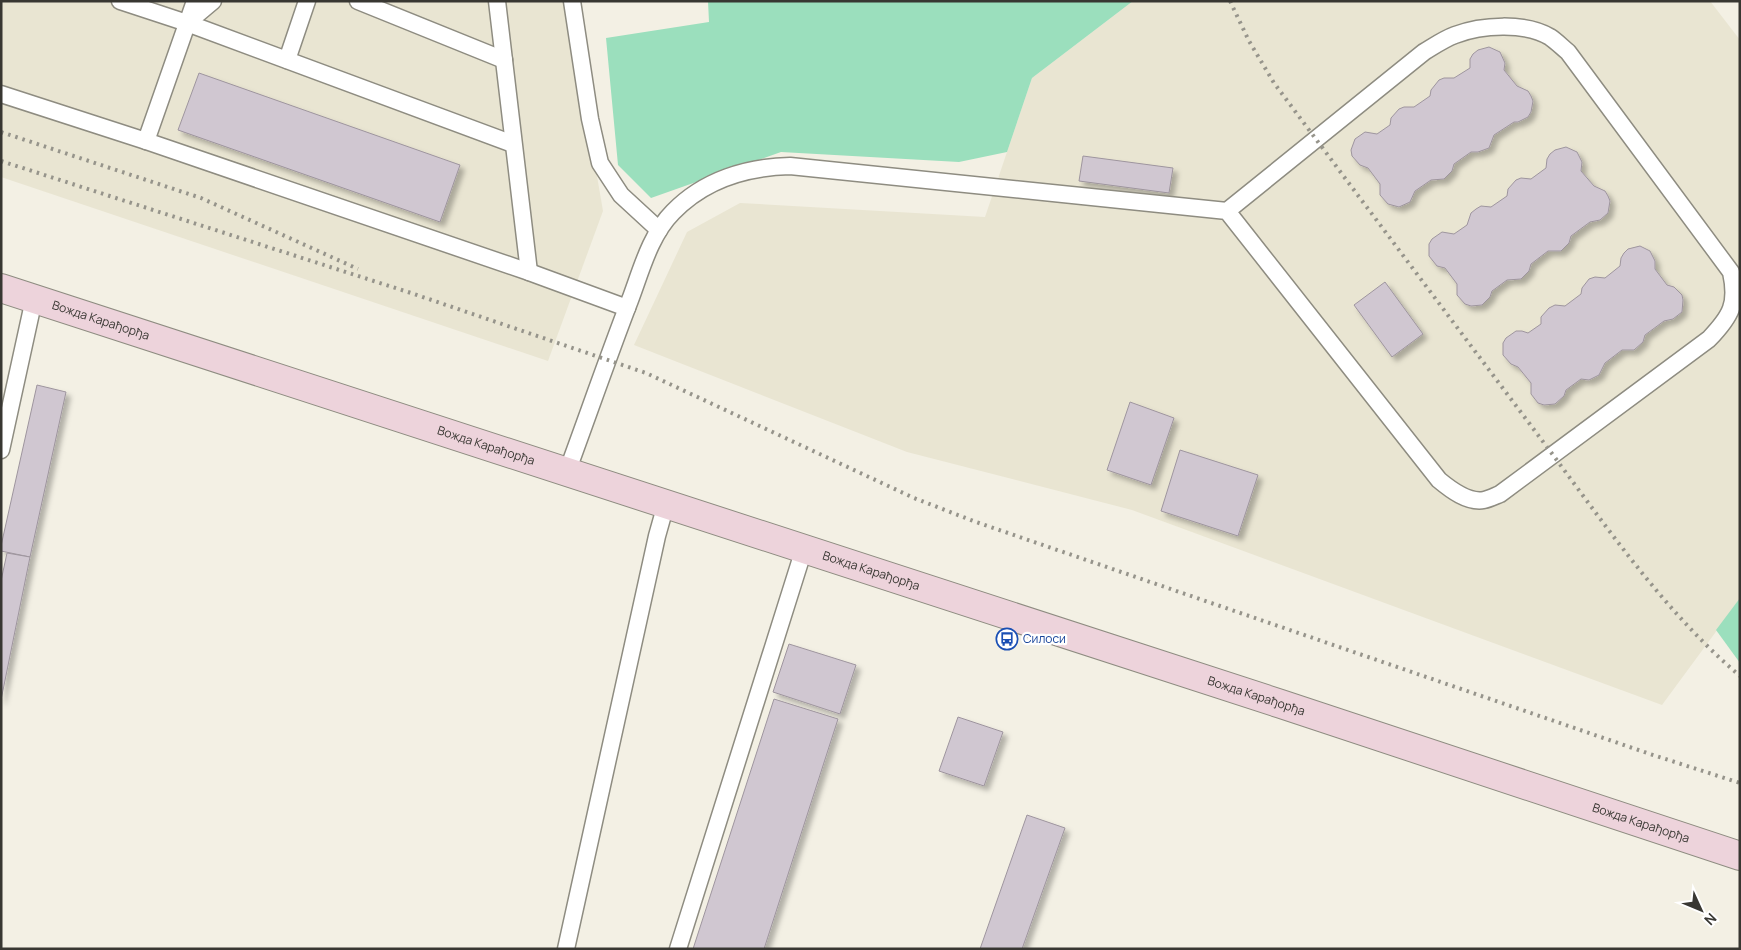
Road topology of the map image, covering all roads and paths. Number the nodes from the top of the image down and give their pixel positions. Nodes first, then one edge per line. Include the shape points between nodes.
1 (120, 1) edge
2 (195, 1) edge
3 (213, 1) edge
4 (307, 1) edge
5 (358, 1) edge
6 (497, 1) edge
7 (572, 1) edge
8 (187, 23) junction
9 (287, 60) junction
10 (504, 60) junction
11 (1, 94) edge
12 (146, 142) junction
13 (513, 144) junction
14 (1227, 211) junction
15 (659, 230) junction
16 (529, 272) junction
17 (1, 288) edge
18 (34, 299) junction
19 (627, 308) junction
20 (1, 450) edge
21 (568, 472) junction
22 (666, 504) junction
23 (804, 549) junction
24 (1740, 856) edge
25 (566, 949) edge
26 (678, 949) edge

1 - 8 lane
2 - 8 lane
3 - 8 lane
4 - 9 lane
5 - 10 lane
6 - 10 lane
7 - 15 lane via 600,163 621,195
8 - 9 lane
8 - 12 lane
9 - 13 lane
10 - 13 lane
11 - 12 lane
12 - 16 lane
13 - 16 lane
14 - 14 lane via 1439,480 1466,498 1483,501 1500,494 1709,339 1733,309 1735,289 1731,272 1568,52 1550,37 1533,30 1505,26 1485,28 1455,35 1424,52
14 - 15 lane via 790,166 744,172 703,188 686,199
15 - 19 lane
16 - 19 lane
17 - 18 main road, Вожда Карађорђа
18 - 20 lane
18 - 21 main road, Вожда Карађорђа
19 - 21 lane
21 - 22 main road, Вожда Карађорђа
22 - 23 main road, Вожда Карађорђа
22 - 25 lane
23 - 24 main road, Вожда Карађорђа
23 - 26 lane

